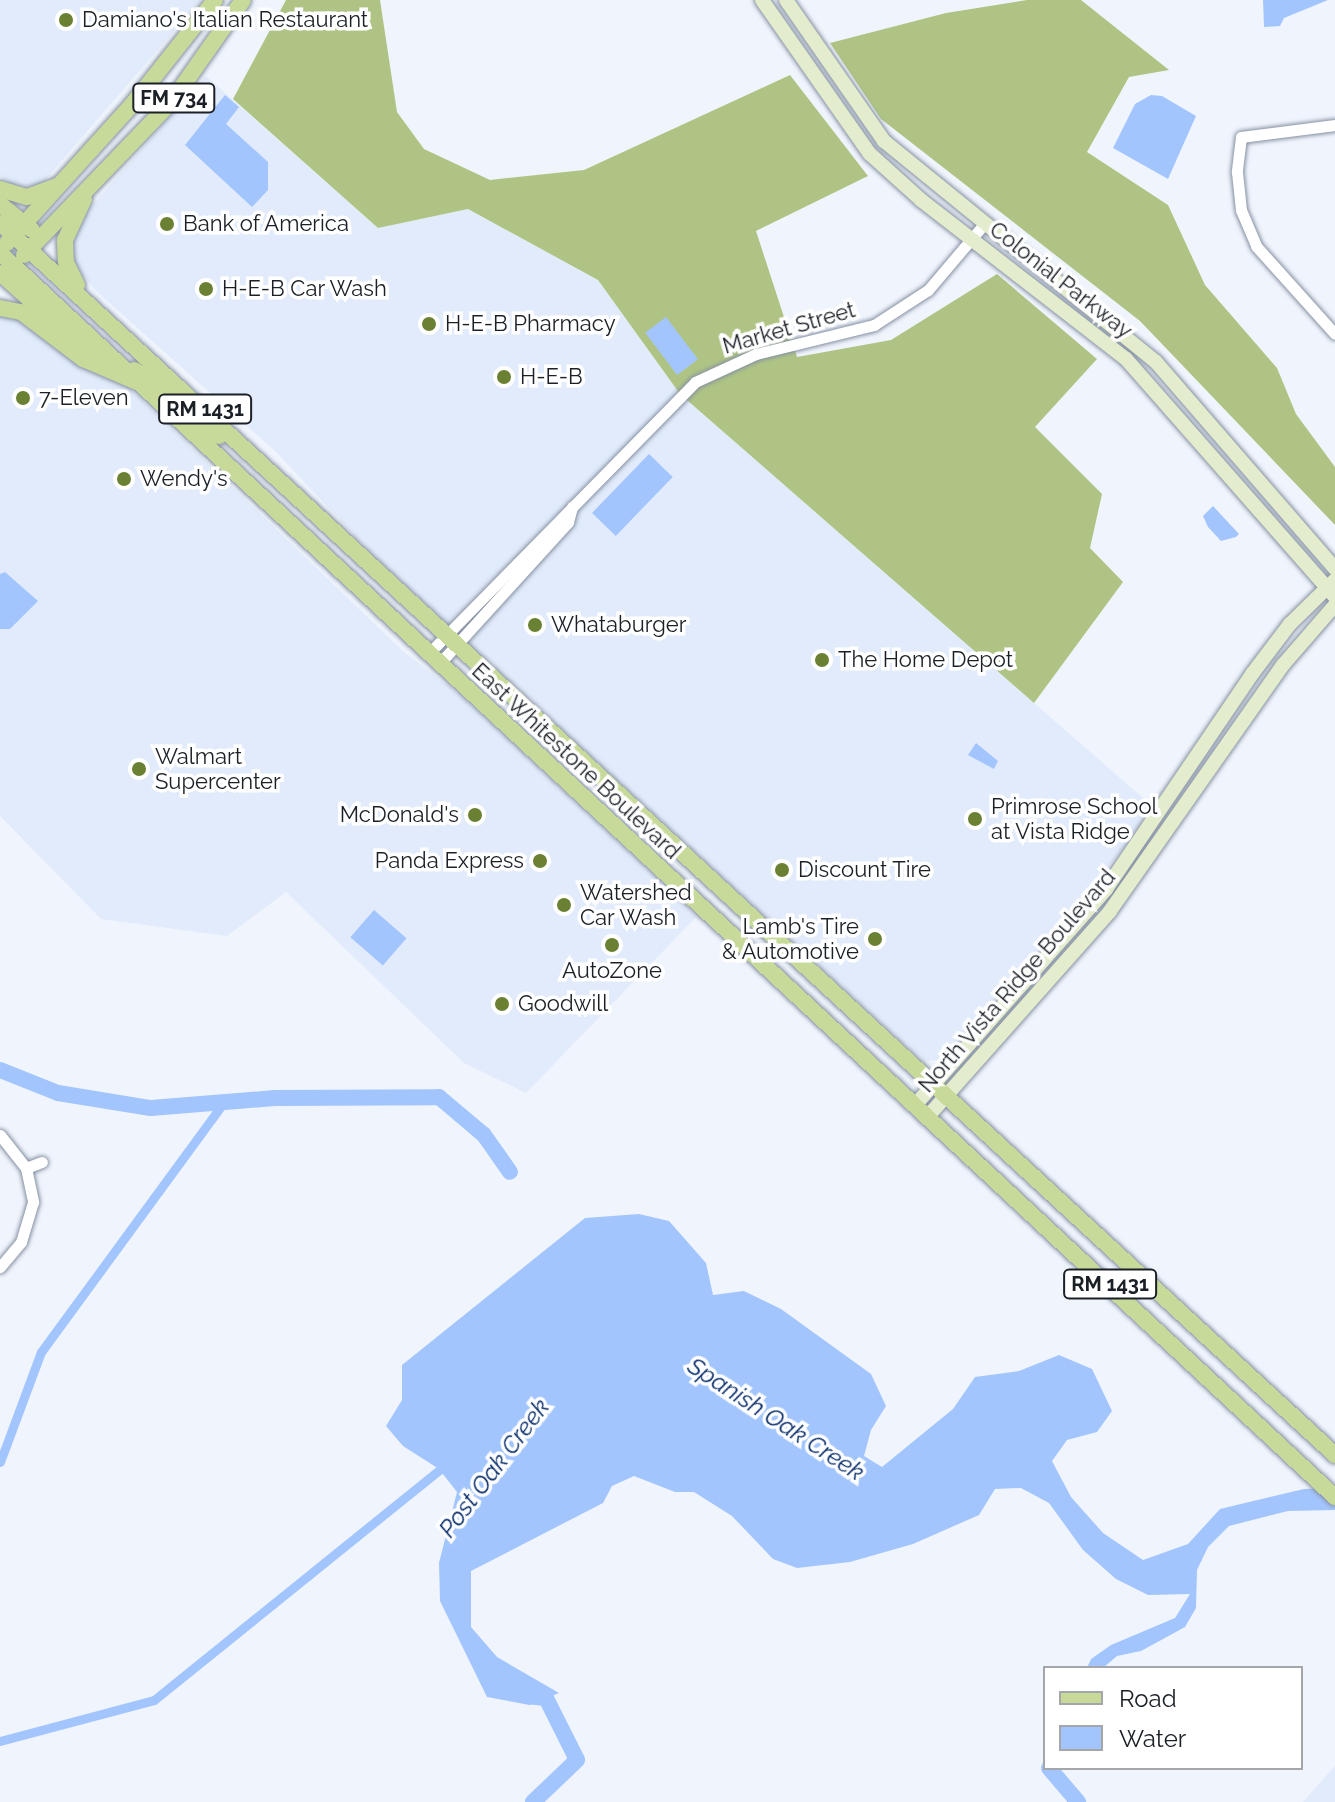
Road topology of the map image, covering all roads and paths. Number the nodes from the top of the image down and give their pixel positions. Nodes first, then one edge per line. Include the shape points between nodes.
1 (215, 0) edge
2 (243, 0) edge
3 (762, 0) edge
4 (786, 0) edge
5 (1335, 125) edge
6 (62, 184) junction
7 (91, 184) junction
8 (0, 189) edge
9 (0, 204) edge
10 (0, 223) edge
11 (984, 224) junction
12 (19, 230) junction
13 (45, 231) junction
14 (972, 239) junction
15 (29, 249) junction
16 (0, 251) edge
17 (5, 275) edge
18 (81, 294) junction
19 (0, 308) edge
20 (1335, 334) edge
21 (125, 366) junction
22 (142, 384) junction
23 (328, 525) junction
24 (1335, 569) edge
25 (1332, 588) edge
26 (1335, 605) edge
27 (451, 641) junction
28 (434, 659) junction
29 (941, 1089) junction
30 (923, 1109) junction
31 (0, 1135) edge
32 (42, 1162) dead end
33 (26, 1168) junction
34 (0, 1267) edge
35 (1330, 1451) edge
36 (1335, 1497) edge

1 - 6 main road, FM 734
2 - 7 main road, FM 734 via 172,101
3 - 14 street, Colonial Parkway via 870,154
4 - 11 street, Colonial Parkway via 884,141
5 - 20 street via 1241,137 1238,192 1247,228 1269,263
6 - 8 main road via 27,197
6 - 12 main road, FM 734
7 - 13 main road, FM 734
7 - 18 main road via 65,240 66,262
9 - 12 main road
10 - 12 main road, East Whitestone Boulevard / RM 1431
11 - 14 street, Market Street
11 - 24 street, Colonial Parkway via 1156,362
12 - 13 main road
12 - 15 main road, East Whitestone Boulevard / RM 1431
12 - 16 main road, FM 734
13 - 15 main road, FM 734
14 - 25 street, Colonial Parkway via 1134,367
14 - 27 street, Market Street via 928,290 874,325 756,354 695,382
15 - 17 main road, FM 734
15 - 18 main road, East Whitestone Boulevard / RM 1431
16 - 17 main road
17 - 21 main road via 83,347
18 - 23 main road, East Whitestone Boulevard / RM 1431
19 - 22 main road via 21,312 83,359
21 - 22 main road, East Whitestone Boulevard / RM 1431
21 - 23 main road via 161,384 309,518
22 - 28 main road, East Whitestone Boulevard / RM 1431
23 - 27 main road, East Whitestone Boulevard / RM 1431
25 - 29 street, North Vista Ridge Boulevard via 1246,683 1106,889
26 - 29 street, North Vista Ridge Boulevard via 1283,665 1110,911
27 - 28 street, Market Street
27 - 29 main road, East Whitestone Boulevard / RM 1431
28 - 30 main road, East Whitestone Boulevard / RM 1431
29 - 30 street, North Vista Ridge Boulevard
29 - 35 main road, East Whitestone Boulevard / RM 1431
30 - 36 main road, East Whitestone Boulevard / RM 1431
31 - 33 street
32 - 33 street
33 - 34 street via 31,1219 21,1242

